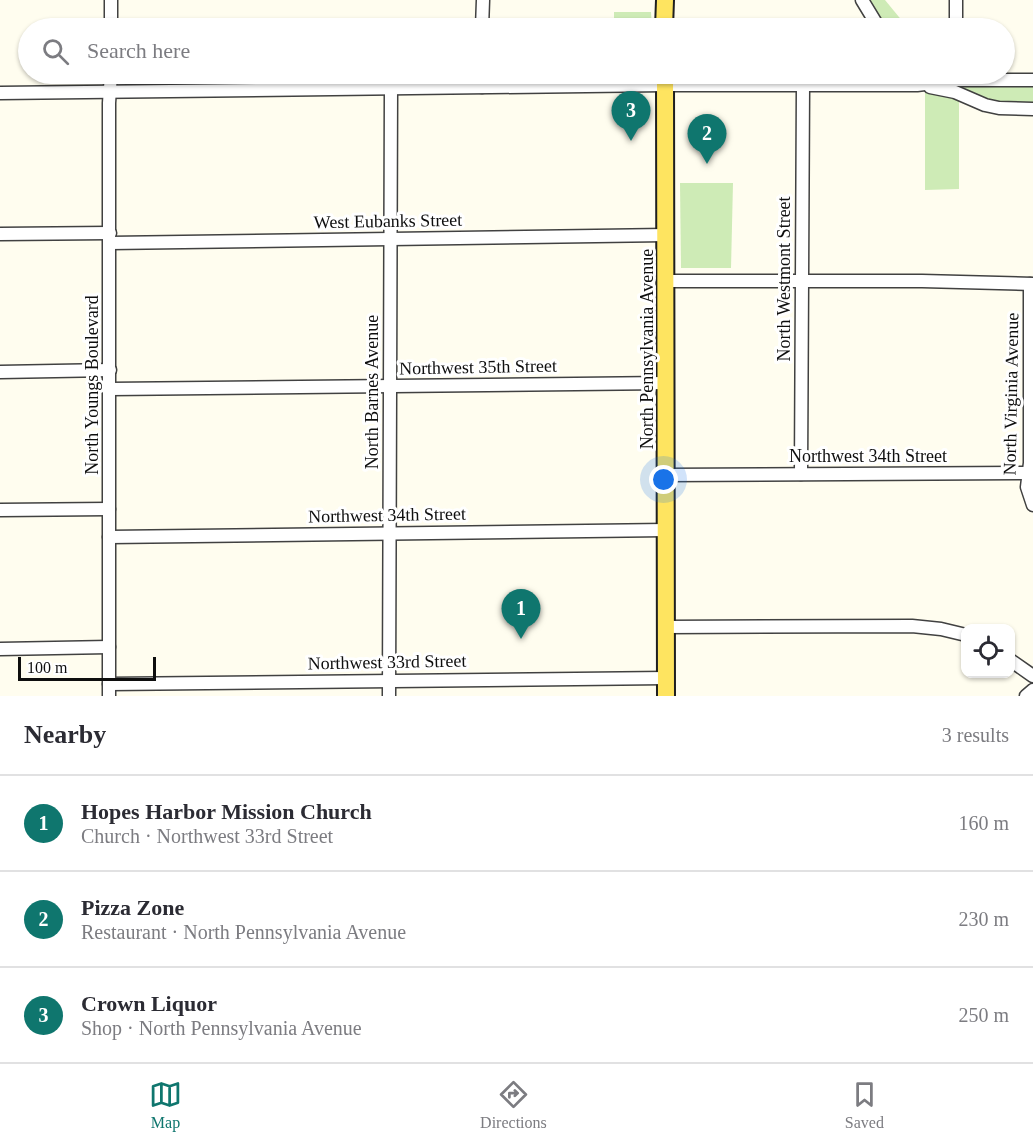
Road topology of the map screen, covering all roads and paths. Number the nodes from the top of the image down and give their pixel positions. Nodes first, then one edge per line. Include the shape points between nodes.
1 (111, 0) edge
2 (483, 0) edge
3 (665, 0) edge
4 (862, 0) edge
5 (956, 0) edge
6 (111, 18) edge
7 (482, 18) edge
8 (664, 18) edge
9 (873, 18) edge
10 (956, 18) edge
11 (1015, 80) edge
12 (1033, 80) edge
13 (110, 84) edge
14 (551, 84) edge
15 (665, 84) edge
16 (780, 84) edge
17 (819, 84) edge
18 (914, 84) edge
19 (930, 84) edge
20 (958, 84) edge
21 (803, 85) junction
22 (482, 87) joint
23 (391, 88) junction
24 (110, 92) junction
25 (0, 93) edge
26 (1033, 109) edge
27 (0, 234) edge
28 (666, 236) junction
29 (110, 238) junction
30 (391, 240) junction
31 (666, 280) junction
32 (802, 280) junction
33 (1032, 284) edge
34 (110, 370) junction
35 (0, 372) edge
36 (666, 383) junction
37 (390, 385) junction
38 (110, 389) junction
39 (1031, 473) edge
40 (801, 474) junction
41 (666, 475) junction
42 (1033, 505) edge
43 (109, 509) junction
44 (0, 510) edge
45 (666, 530) junction
46 (390, 533) junction
47 (109, 537) junction
48 (666, 627) junction
49 (961, 634) edge
50 (109, 647) junction
51 (0, 649) edge
52 (1015, 663) edge
53 (1033, 676) edge
54 (666, 678) junction
55 (389, 680) junction
56 (109, 690) edge
57 (1033, 690) edge
58 (389, 696) edge
59 (666, 696) edge
60 (1026, 696) edge

1 - 6 street
2 - 7 street
3 - 8 main road
4 - 9 street
5 - 10 street
11 - 12 street
13 - 24 street, North Youngs Boulevard
14 - 22 street
15 - 28 main road, North Pennsylvania Avenue
16 - 21 street
17 - 21 street
18 - 19 street
20 - 26 street via 985,105
21 - 32 street, North Westmont Street
22 - 23 street
23 - 24 street
23 - 30 street, North Barnes Avenue
24 - 25 street
24 - 29 street, North Youngs Boulevard
27 - 29 street, West Eubanks Street
28 - 30 street, West Eubanks Street
28 - 31 main road, North Pennsylvania Avenue
29 - 30 street, West Eubanks Street
29 - 34 street, North Youngs Boulevard
30 - 37 street, North Barnes Avenue
31 - 32 street
31 - 36 main road, North Pennsylvania Avenue
32 - 33 street
32 - 40 street, North Westmont Street
33 - 39 street, North Virginia Avenue
34 - 35 street
34 - 38 street, North Youngs Boulevard
36 - 37 street, Northwest 35th Street
36 - 41 main road, North Pennsylvania Avenue
37 - 38 street, Northwest 35th Street
37 - 46 street, North Barnes Avenue
38 - 43 street, North Youngs Boulevard
39 - 40 street, Northwest 34th Street
39 - 42 street, North Virginia Avenue via 1027,487
40 - 41 street, Northwest 34th Street
41 - 45 main road, North Pennsylvania Avenue
43 - 44 street
43 - 47 street, North Youngs Boulevard
45 - 46 street, Northwest 34th Street
45 - 48 main road, North Pennsylvania Avenue
46 - 47 street, Northwest 34th Street
46 - 55 street, North Barnes Avenue
47 - 50 street, North Youngs Boulevard
48 - 49 street via 912,626
48 - 54 main road, North Pennsylvania Avenue
50 - 51 street
50 - 56 street, North Youngs Boulevard
52 - 53 street
54 - 55 street, Northwest 33rd Street
54 - 59 main road, North Pennsylvania Avenue
55 - 56 street, Northwest 33rd Street
55 - 58 street, North Barnes Avenue
57 - 60 street

